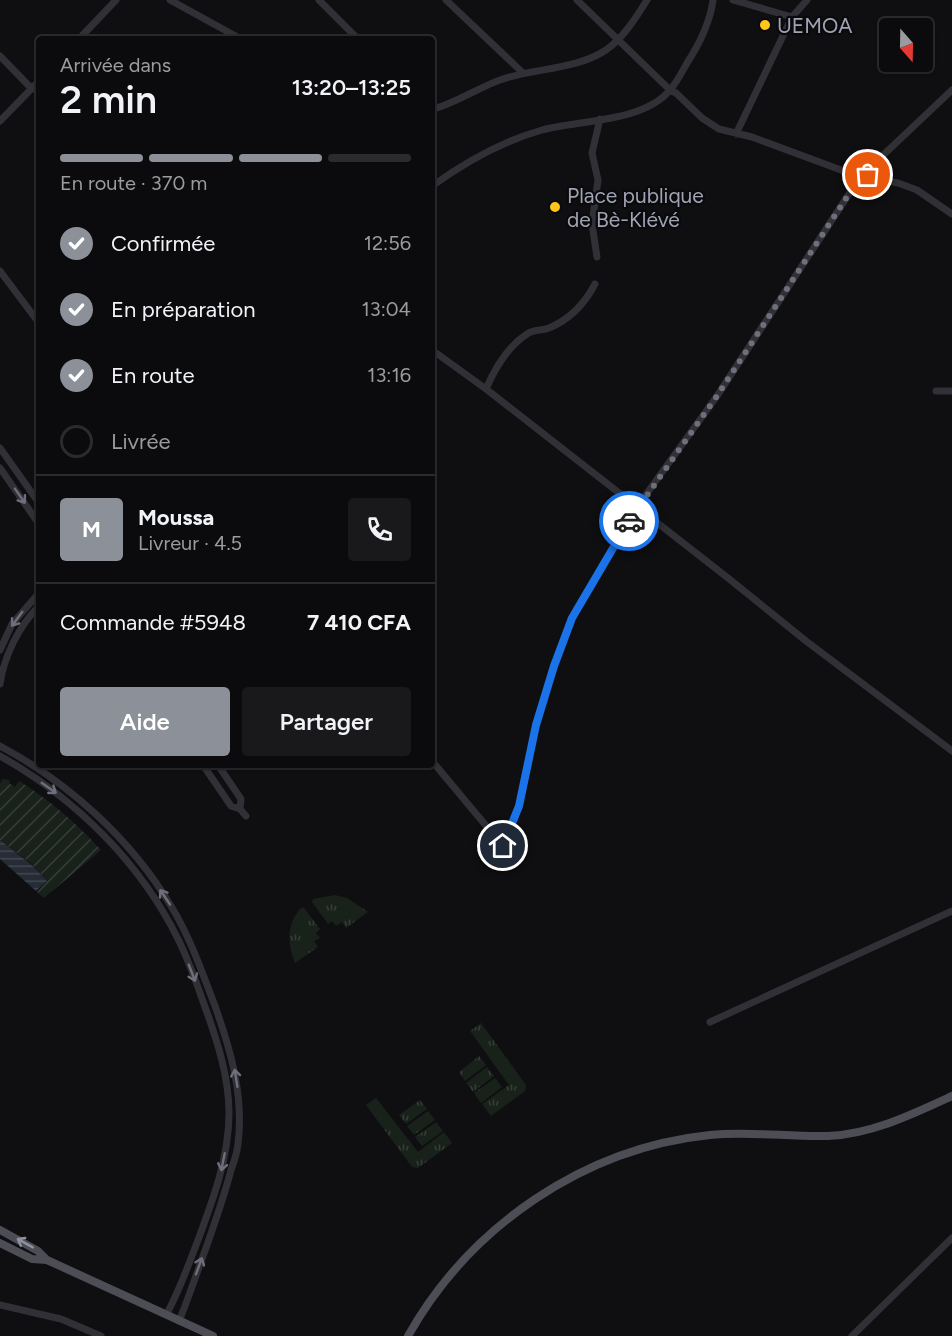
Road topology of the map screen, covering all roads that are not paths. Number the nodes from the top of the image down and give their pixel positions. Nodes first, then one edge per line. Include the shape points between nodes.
1 (116, 0) edge
2 (170, 0) edge
3 (319, 0) edge
4 (446, 0) edge
5 (577, 0) edge
6 (647, 0) edge
7 (714, 0) edge
8 (733, 0) edge
9 (807, 0) edge
10 (792, 17) junction
11 (82, 36) edge
12 (236, 36) edge
13 (355, 36) edge
14 (618, 40) junction
15 (0, 56) edge
16 (523, 73) junction
17 (36, 84) edge
18 (32, 89) junction
19 (670, 90) junction
20 (952, 90) edge
21 (435, 108) edge
22 (600, 119) junction
23 (0, 122) edge
24 (736, 134) junction
25 (860, 177) junction
26 (435, 183) edge
27 (952, 214) edge
28 (597, 257) dead end
29 (0, 271) edge
30 (595, 284) dead end
31 (36, 319) edge
32 (435, 352) edge
33 (486, 389) junction
34 (952, 391) edge
35 (936, 392) dead end
36 (0, 448) edge
37 (0, 468) edge
38 (36, 499) edge
39 (637, 507) junction
40 (36, 520) edge
41 (36, 596) edge
42 (36, 610) edge
43 (0, 650) edge
44 (0, 684) edge
45 (0, 746) edge
46 (952, 751) edge
47 (0, 756) edge
48 (435, 765) edge
49 (205, 768) edge
50 (220, 768) edge
51 (240, 809) junction
52 (246, 816) dead end
53 (952, 911) edge
54 (710, 1022) dead end
55 (952, 1096) edge
56 (0, 1230) edge
57 (952, 1238) edge
58 (0, 1243) edge
59 (47, 1260) junction
60 (0, 1305) edge
61 (166, 1315) junction
62 (179, 1321) junction
63 (101, 1336) edge
64 (213, 1336) edge
65 (408, 1336) edge
66 (852, 1336) edge

1 - 11 street
2 - 12 street
3 - 13 street
4 - 16 street
5 - 14 street
6 - 14 street
7 - 19 street via 706,30
8 - 10 street
9 - 10 street
10 - 24 street
14 - 16 street via 585,60
14 - 19 street
15 - 18 street
16 - 21 street
17 - 18 street
18 - 23 street
19 - 22 street via 646,108
19 - 24 street via 702,118
20 - 25 street
22 - 26 street via 540,131 511,142
22 - 28 street via 592,153 598,180 592,224
24 - 25 street
25 - 27 street via 868,175 917,189
25 - 39 street via 717,396
29 - 31 street
30 - 33 street via 585,303 567,317 527,334 505,354
32 - 33 street
33 - 39 street
34 - 35 street
36 - 38 street
37 -> 40 street
39 - 46 street via 806,642
39 - 48 street via 572,618 536,725 519,806 503,846
41 -> 43 street via 12,624
42 - 44 street via 10,651
62 -> 45 street via 219,1213 238,1145 240,1110 227,1040 196,958 171,906 152,878 92,810
47 -> 61 street via 71,805 139,876 178,940 215,1039 227,1085 225,1151 210,1210
49 - 51 street via 231,806
50 - 51 street via 241,799
51 - 52 street
53 - 54 street
55 - 65 main road via 897,1120 852,1133 737,1134 676,1140 597,1165 533,1200 473,1249
59 -> 56 main road
57 - 66 street
58 - 59 main road via 32,1259
59 - 61 main road
60 - 63 street via 60,1319
61 - 62 main road
62 - 64 main road

